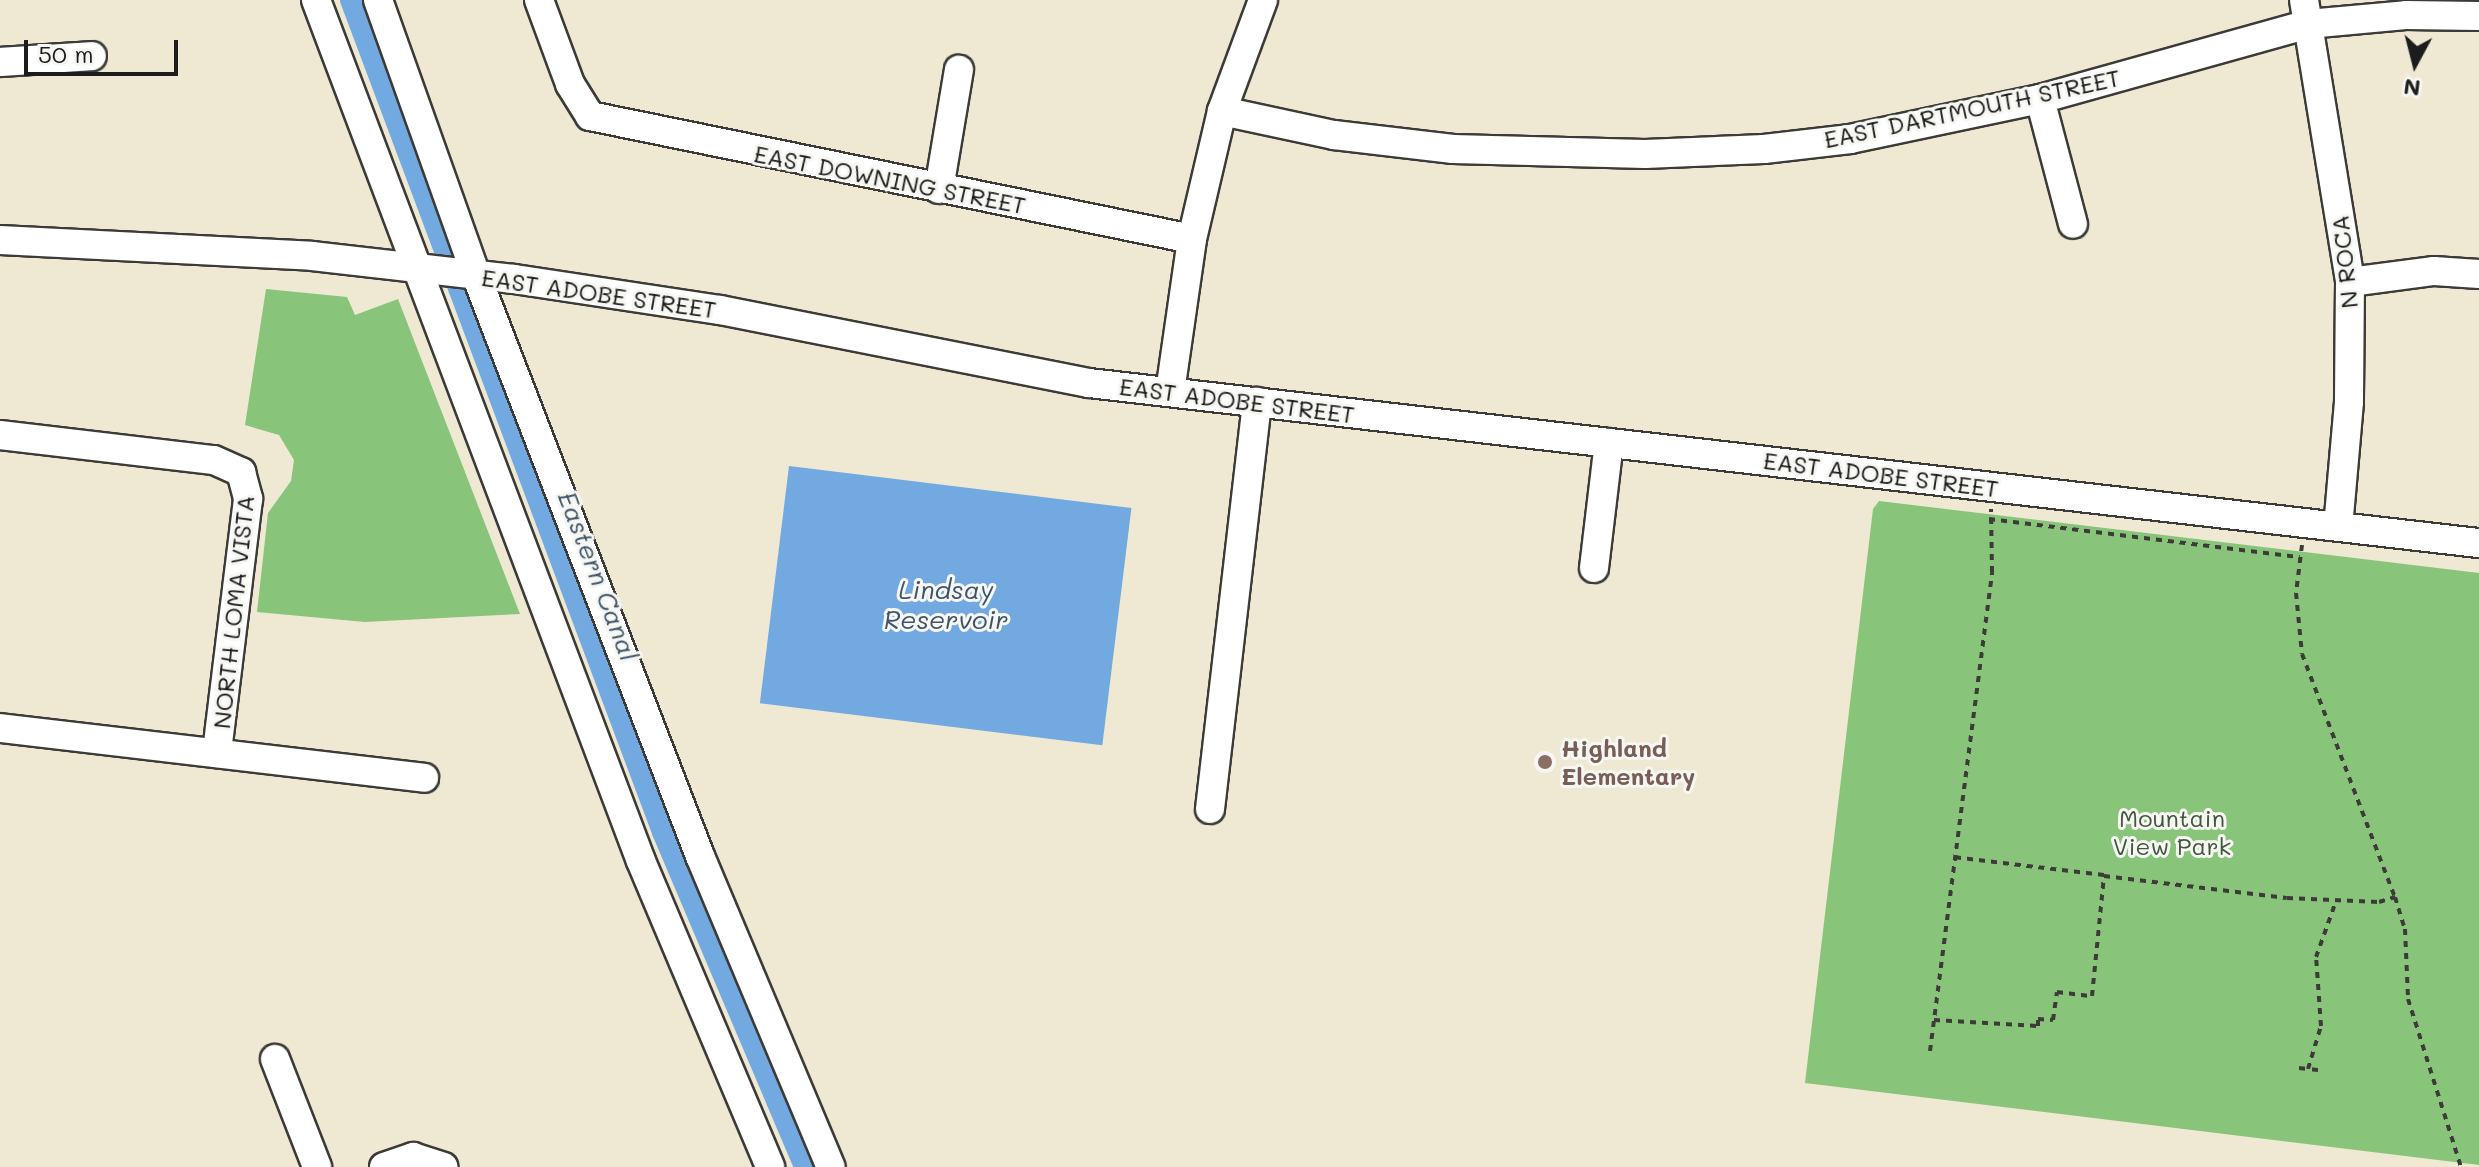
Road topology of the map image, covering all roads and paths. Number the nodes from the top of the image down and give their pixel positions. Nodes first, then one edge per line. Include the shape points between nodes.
1 (316, 0) edge
2 (378, 0) edge
3 (539, 0) edge
4 (1263, 0) edge
5 (2306, 12) edge
6 (2479, 16) edge
7 (92, 56) dead end
8 (0, 62) edge
9 (959, 70) dead end
10 (2040, 99) junction
11 (1222, 111) junction
12 (939, 189) junction
13 (2073, 224) dead end
14 (1192, 239) junction
15 (0, 240) edge
16 (417, 269) junction
17 (2479, 274) edge
18 (476, 275) junction
19 (2350, 282) junction
20 (1170, 392) junction
21 (1257, 402) junction
22 (0, 435) edge
23 (1609, 443) junction
24 (1994, 487) junction
25 (1989, 519) junction
26 (2304, 523) junction
27 (2338, 527) junction
28 (2479, 543) edge
29 (2300, 557) junction
30 (1594, 568) dead end
31 (1, 733) edge
32 (217, 753) junction
33 (424, 778) dead end
34 (1210, 809) dead end
35 (1953, 857) junction
36 (2104, 875) junction
37 (2395, 897) junction
38 (2336, 901) junction
39 (1934, 1020) junction
40 (1930, 1051) dead end
41 (275, 1059) dead end
42 (2299, 1068) dead end
43 (2308, 1069) junction
44 (2318, 1070) dead end
45 (438, 1164) edge
46 (317, 1167) edge
47 (384, 1167) edge
48 (770, 1167) edge
49 (831, 1167) edge
50 (2461, 1167) edge

1 - 16 street
2 - 18 street
3 - 12 street, EAST DOWNING STREET via 570,84 590,116
4 - 11 street
5 - 6 street, EAST DARTMOUTH STREET
5 - 10 street, EAST DARTMOUTH STREET
5 - 19 street, N ROCA
7 - 8 street
9 - 12 street
10 - 11 street, EAST DARTMOUTH STREET via 1850,139 1645,154 1393,143
10 - 13 street
11 - 14 street
12 - 14 street, EAST DOWNING STREET
14 - 20 street
15 - 16 street, EAST ADOBE STREET via 312,256
16 - 18 street, EAST ADOBE STREET
16 - 48 street via 641,861
17 - 19 street via 2434,271
18 - 20 street, EAST ADOBE STREET via 689,305 1039,375
18 - 49 street via 700,856
19 - 27 street, N ROCA via 2349,402
20 - 21 street, EAST ADOBE STREET
21 - 23 street, EAST ADOBE STREET
21 - 34 street
22 - 32 street, NORTH LOMA VISTA via 214,460 241,472 248,499
23 - 24 street, EAST ADOBE STREET
23 - 30 street
24 - 25 path
24 - 26 street, EAST ADOBE STREET
25 - 29 path
25 - 35 path via 1992,572
26 - 27 street, EAST ADOBE STREET
26 - 29 path
27 - 28 street, EAST ADOBE STREET
29 - 37 path via 2296,593 2302,654
31 - 32 street
32 - 33 street
35 - 36 path
35 - 39 path
36 - 38 path
36 - 39 path via 2092,996 2057,992 2053,1020 2038,1019 2038,1026
37 - 38 path
37 - 50 path via 2405,929 2408,999
38 - 43 path via 2316,957 2321,1026
39 - 40 path
41 - 46 street
42 - 43 path
43 - 44 path
45 - 47 street via 413,1157

